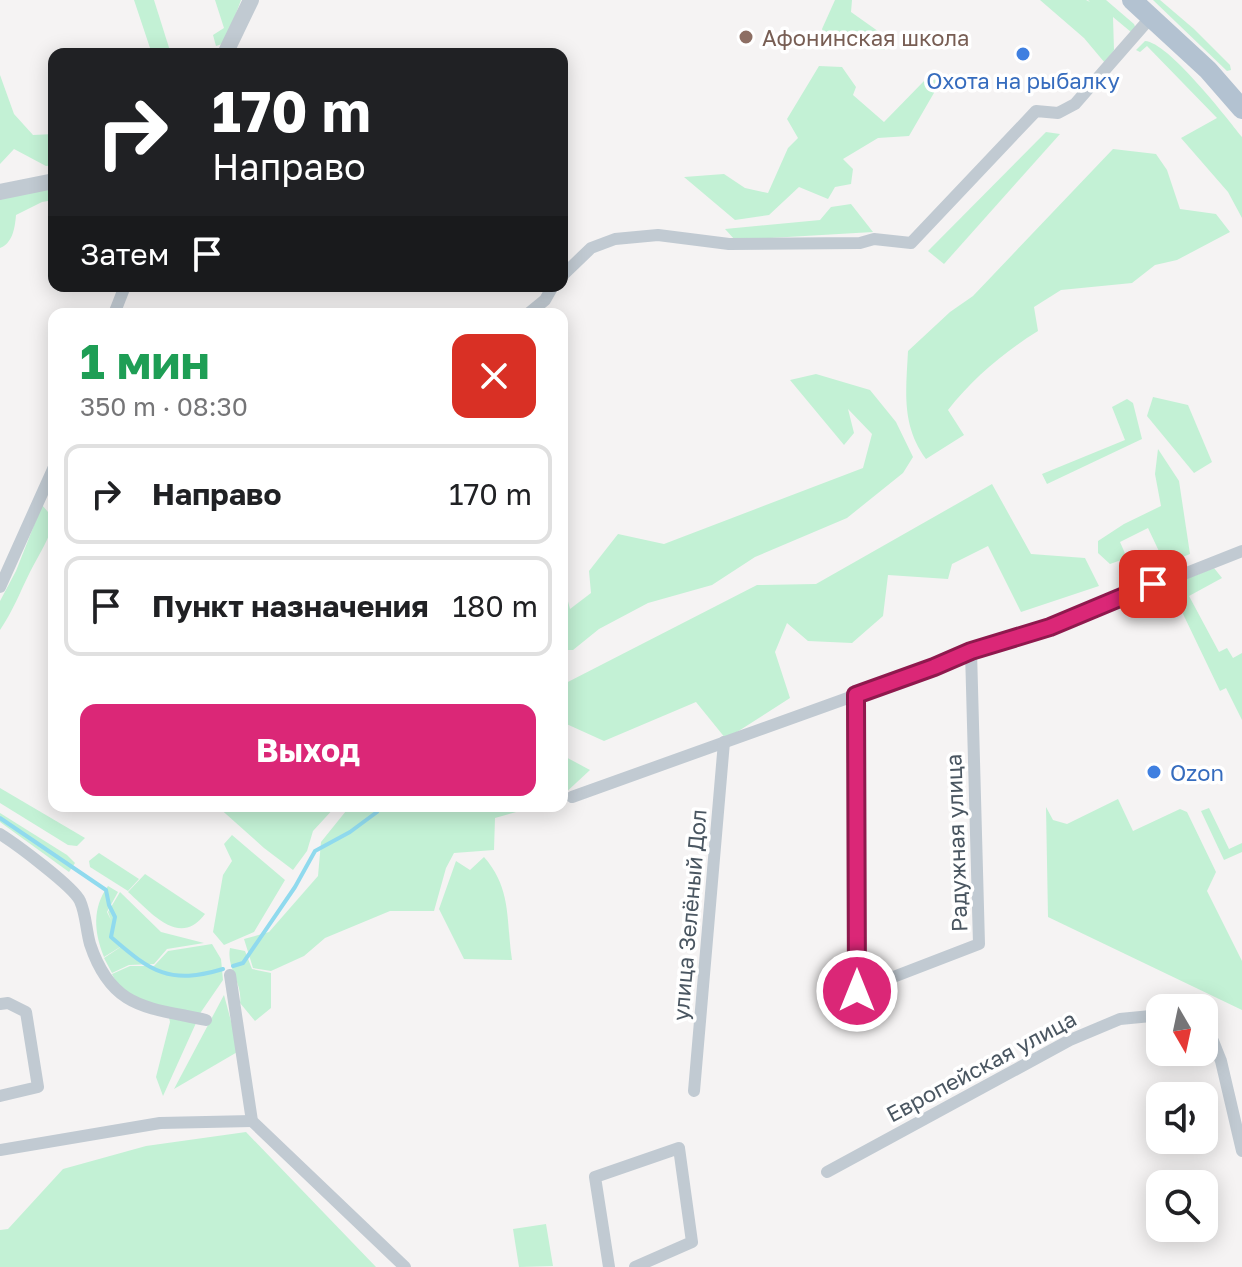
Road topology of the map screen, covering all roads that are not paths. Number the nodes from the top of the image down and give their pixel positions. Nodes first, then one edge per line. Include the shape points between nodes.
1 (251, 0) edge
2 (1132, 0) edge
3 (1151, 17) junction
4 (228, 48) edge
5 (1242, 109) edge
6 (48, 182) edge
7 (0, 192) edge
8 (568, 270) edge
9 (550, 292) edge
10 (535, 308) edge
11 (48, 480) edge
12 (1242, 551) edge
13 (0, 587) edge
14 (971, 651) junction
15 (856, 695) junction
16 (724, 742) junction
17 (572, 797) dead end
18 (0, 834) edge
19 (230, 975) dead end
20 (0, 1004) edge
21 (1146, 1016) edge
22 (206, 1020) dead end
23 (1218, 1054) edge
24 (694, 1091) dead end
25 (0, 1096) edge
26 (252, 1121) junction
27 (0, 1150) edge
28 (1242, 1151) edge
29 (827, 1172) dead end
30 (405, 1267) edge
31 (609, 1267) edge
32 (635, 1267) edge

1 - 4 street
2 - 3 main road
3 - 5 main road
3 - 8 street via 1075,104 1058,113 1036,111 911,243 874,239 729,244 658,235 615,239 591,248
6 - 7 street
9 - 10 street
11 - 13 street
12 - 14 street via 1050,627
14 - 15 street
14 - 15 street, Радужная улица via 979,944 857,991
15 - 16 street
16 - 17 street
16 - 24 street, улица Зелёный Дол
18 - 22 street via 73,889 91,947 114,988 134,1004
19 - 26 street
20 - 25 street via 26,1012 38,1087
21 - 29 street, Европейская улица via 1120,1019 1070,1040
23 - 28 street
26 - 27 street via 160,1123
26 - 30 street
31 - 32 street via 595,1177 679,1148 692,1242

